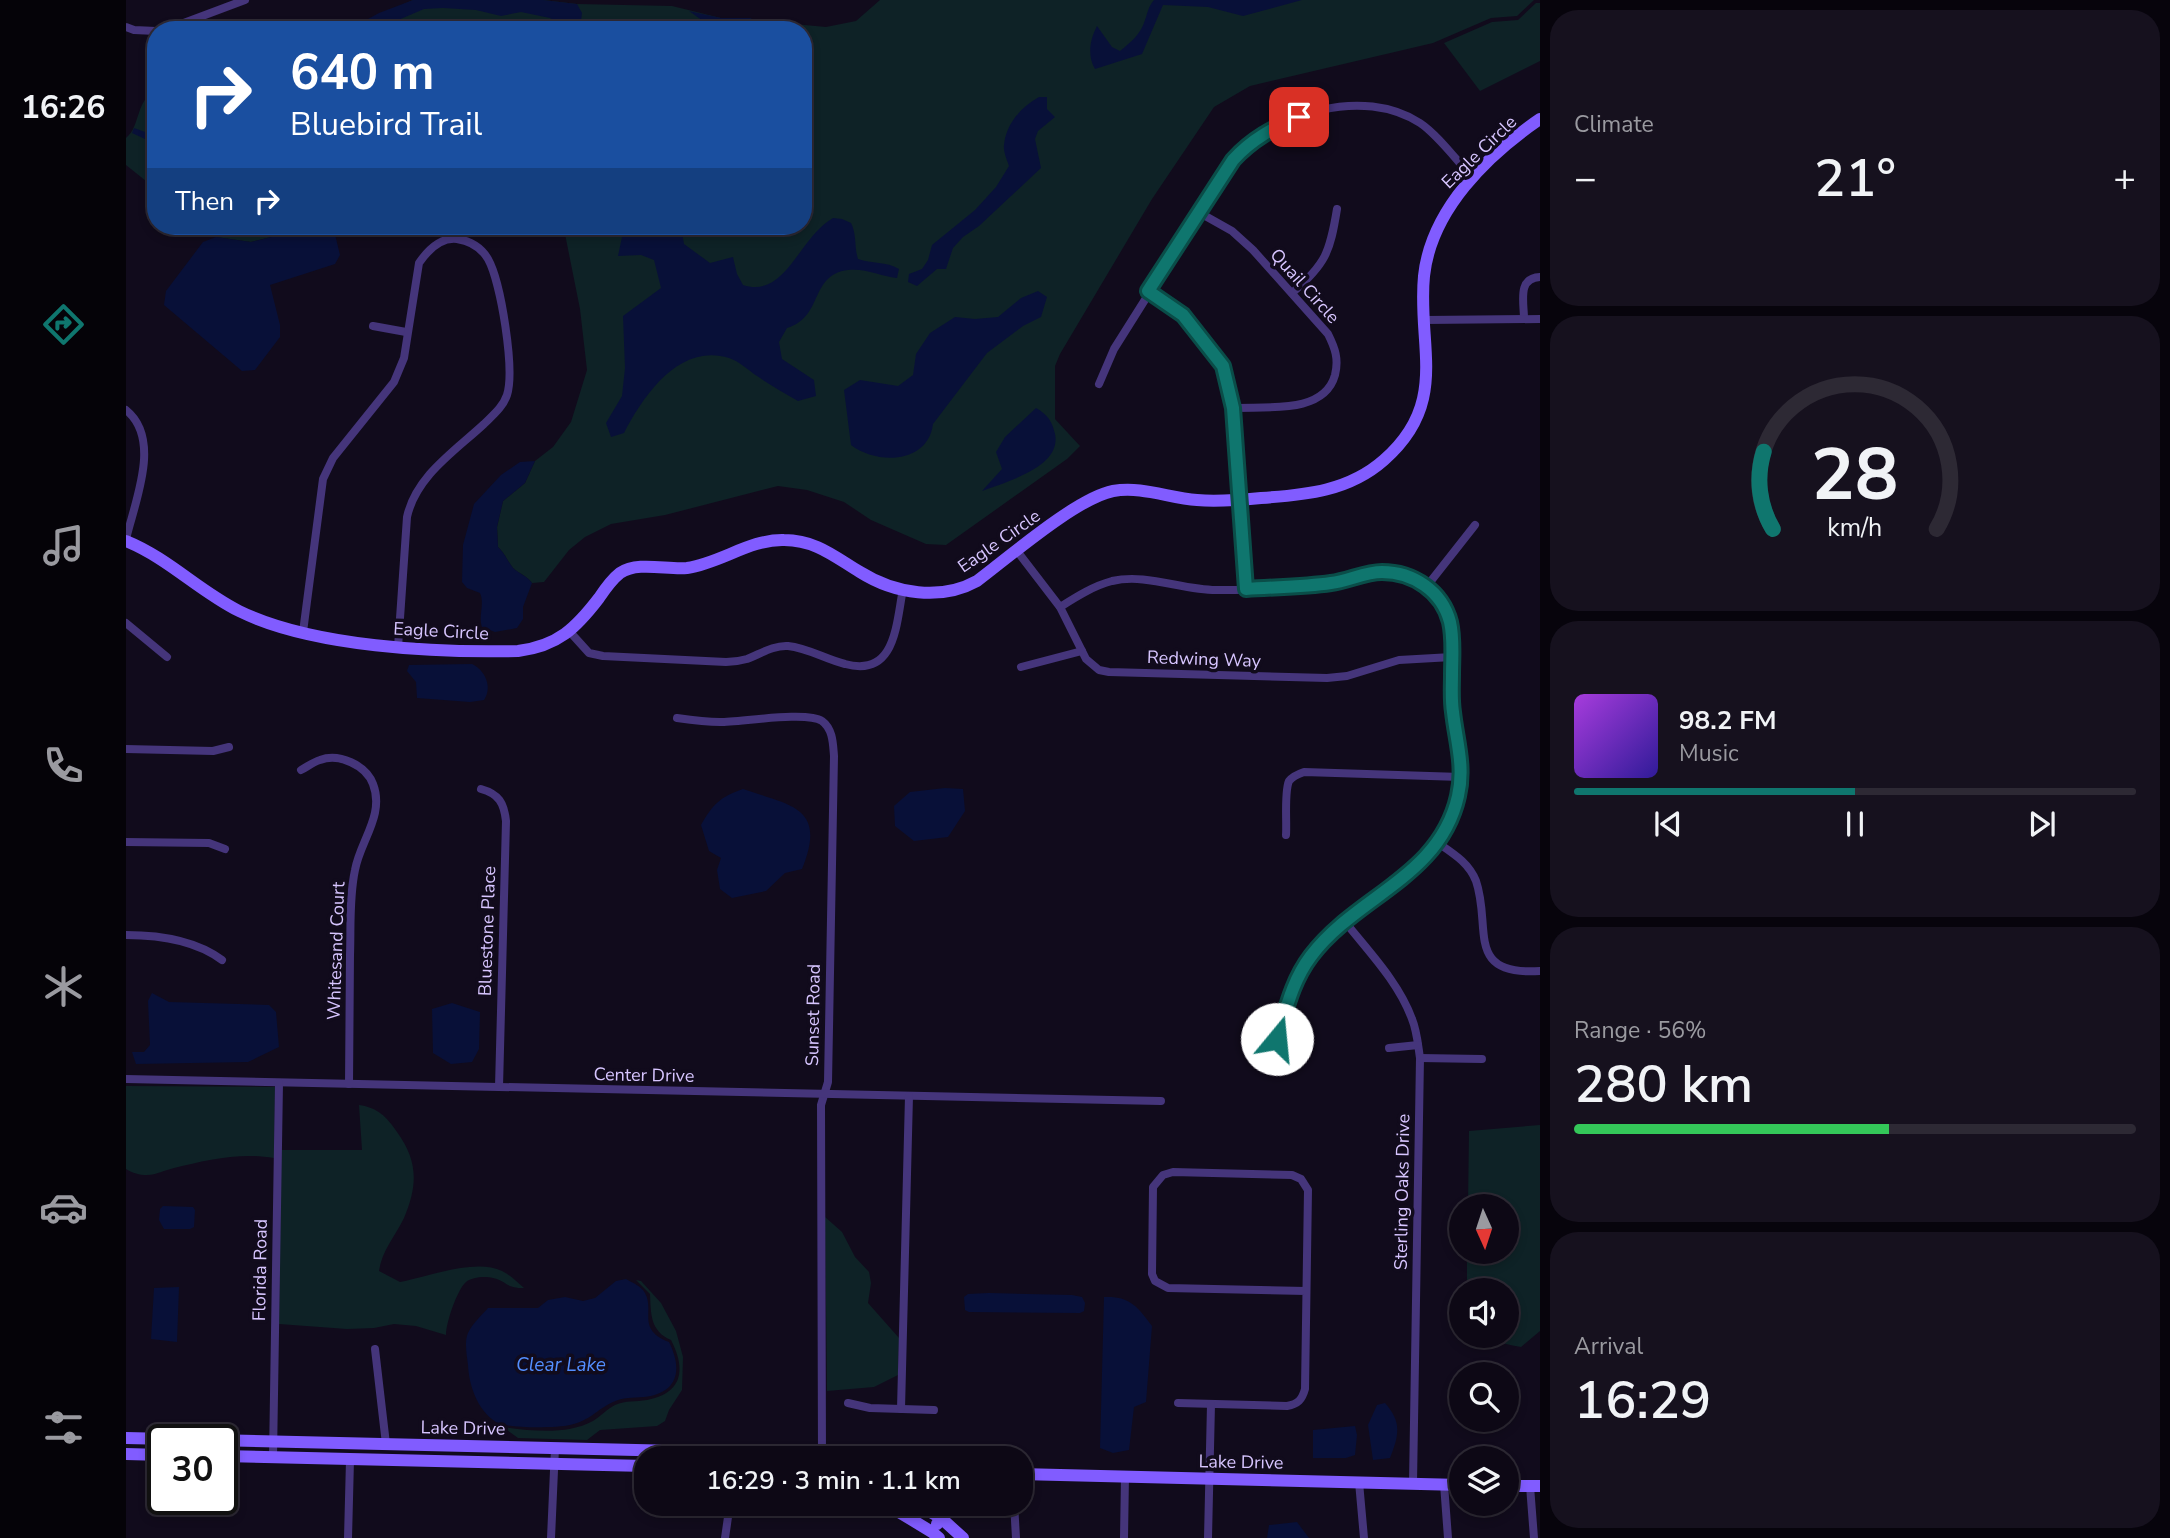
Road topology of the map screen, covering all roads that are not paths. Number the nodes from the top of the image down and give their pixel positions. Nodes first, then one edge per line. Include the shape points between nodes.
1 (245, 0) edge
2 (189, 21) edge
3 (126, 27) edge
4 (147, 31) edge
5 (1540, 119) edge
6 (1472, 177) junction
7 (1337, 209) dead end
8 (1200, 213) junction
9 (1540, 277) edge
10 (1148, 291) junction
11 (1292, 293) junction
12 (1524, 319) junction
13 (1540, 319) edge
14 (1425, 320) junction
15 (373, 327) dead end
16 (406, 332) junction
17 (1099, 384) dead end
18 (1233, 408) junction
19 (126, 410) edge
20 (1238, 500) junction
21 (1475, 525) dead end
22 (126, 540) edge
23 (1017, 551) junction
24 (1427, 586) junction
25 (903, 589) junction
26 (1246, 589) junction
27 (1060, 607) junction
28 (126, 623) edge
29 (303, 632) junction
30 (570, 632) junction
31 (398, 647) junction
32 (1082, 650) junction
33 (167, 657) dead end
34 (1452, 657) junction
35 (1021, 667) dead end
36 (677, 718) dead end
37 (229, 747) dead end
38 (126, 749) edge
39 (301, 770) dead end
40 (1461, 777) junction
41 (481, 789) dead end
42 (1286, 835) dead end
43 (126, 842) edge
44 (1438, 843) junction
45 (225, 849) dead end
46 (1346, 923) junction
47 (126, 935) edge
48 (222, 960) dead end
49 (1540, 971) edge
50 (1277, 1039) dead end
51 (1418, 1045) junction
52 (1388, 1048) dead end
53 (1420, 1058) junction
54 (1482, 1059) dead end
55 (126, 1079) edge
56 (278, 1083) junction
57 (349, 1084) junction
58 (499, 1087) junction
59 (824, 1094) junction
60 (909, 1096) junction
61 (1161, 1101) dead end
62 (1306, 1291) junction
63 (375, 1349) dead end
64 (848, 1403) dead end
65 (1178, 1403) dead end
66 (1211, 1404) junction
67 (901, 1409) junction
68 (934, 1410) dead end
69 (126, 1438) edge
70 (274, 1440) junction
71 (386, 1444) junction
72 (822, 1446) edge
73 (555, 1448) junction
74 (634, 1450) edge
75 (126, 1454) edge
76 (147, 1455) edge
77 (238, 1456) edge
78 (274, 1457) junction
79 (350, 1460) junction
80 (553, 1464) junction
81 (634, 1466) edge
82 (1033, 1474) edge
83 (1125, 1476) junction
84 (1209, 1478) junction
85 (1359, 1482) junction
86 (1413, 1483) junction
87 (1444, 1484) junction
88 (1449, 1484) edge
89 (1535, 1486) edge
90 (728, 1516) edge
91 (905, 1516) edge
92 (938, 1516) edge
93 (1015, 1516) edge
94 (941, 1518) junction
95 (936, 1535) edge
96 (348, 1538) edge
97 (551, 1538) edge
98 (725, 1538) edge
99 (963, 1538) edge
100 (1016, 1538) edge
101 (1124, 1538) edge
102 (1208, 1538) edge
103 (1364, 1538) edge
104 (1448, 1538) edge
105 (1534, 1538) edge

1 - 2 street
3 - 4 street
5 - 6 street, Eagle Circle
6 - 8 street via 1422,124 1403,114 1362,105 1299,117 1249,143
6 - 14 street, Eagle Circle via 1446,211 1432,241 1424,276
7 - 11 street via 1325,259
8 - 10 street
8 - 11 street, Quail Circle via 1232,231
9 - 12 street via 1525,283
10 - 17 street
10 - 18 street via 1183,315 1209,346 1223,366
11 - 18 street, Quail Circle via 1336,348 1338,362 1331,386 1321,396 1295,405
12 - 13 street
12 - 14 street
14 - 20 street, Eagle Circle via 1423,398 1410,429 1387,458 1362,476 1325,491
15 - 16 street
16 - 29 street via 404,358 394,382 333,458 323,479
16 - 31 street via 419,263 427,250 450,239 467,241 481,250 500,292 509,388 501,407 423,481 410,503
18 - 20 street
19 - 22 street via 140,425 145,450
20 - 23 street, Eagle Circle via 1113,491 1083,503
20 - 26 street
21 - 24 street
22 - 29 street, Eagle Circle via 240,611
23 - 25 street, Eagle Circle via 965,587 941,593
23 - 27 street, Redwing Way
24 - 26 street via 1411,577 1382,572 1327,584
24 - 34 street via 1450,621
25 - 30 street, Eagle Circle via 872,579 811,543 768,541 702,565 622,571
25 - 30 street via 888,653 870,666 845,664 784,646 726,662 603,656 589,653
26 - 27 street via 1125,579 1094,587
27 - 32 street, Redwing Way
28 - 33 street
29 - 31 street, Eagle Circle
30 - 31 street, Eagle Circle via 518,651
32 - 34 street, Redwing Way via 1092,665 1109,672 1326,678 1399,660
32 - 35 street
34 - 40 street via 1452,710
36 - 59 street, Sunset Road via 723,722 815,718 824,722 832,735 828,1082
37 - 38 street via 213,751
39 - 57 street, Whitesand Court via 320,759 357,764 375,789 373,824 358,854 351,896
40 - 42 street via 1304,772 1295,775 1287,789
40 - 44 street via 1454,810
41 - 58 street, Bluestone Place via 499,797 506,821
43 - 45 street via 209,843
44 - 46 street
44 - 49 street via 1463,861 1475,880 1482,935 1491,956 1508,970
46 - 50 street via 1312,954 1294,982
46 - 51 street, Sterling Oaks Drive via 1403,998
47 - 48 street via 161,936
51 - 52 street
51 - 53 street, Sterling Oaks Drive
53 - 54 street
53 - 86 street, Sterling Oaks Drive
55 - 56 street, Center Drive
56 - 57 street, Center Drive
56 - 70 street, Florida Road
57 - 58 street, Center Drive
58 - 59 street, Center Drive
59 - 60 street, Center Drive
59 - 72 street, Sunset Road
60 - 61 street, Center Drive
60 - 67 street
62 - 62 street via 1160,1285 1152,1274 1153,1187 1157,1180 1173,1172 1292,1175 1301,1179 1308,1190
62 - 66 street via 1305,1389 1300,1402 1287,1406
63 - 71 street
64 - 67 street
65 - 66 street
66 - 84 street
67 - 68 street
69 - 70 street, Lake Drive
70 - 71 street, Lake Drive
70 - 78 street, Florida Road
71 - 73 street, Lake Drive
73 - 74 street, Lake Drive
73 - 80 street
75 - 76 street
77 - 78 street, Lake Drive
78 - 79 street, Lake Drive
79 - 80 street, Lake Drive
79 - 96 street
80 - 81 street, Lake Drive
80 - 97 street
82 - 83 street, Lake Drive
83 - 84 street, Lake Drive
83 - 101 street
84 - 85 street, Lake Drive
84 - 102 street
85 - 86 street, Lake Drive
85 - 103 street
86 - 87 street, Lake Drive
87 - 88 street, Lake Drive
87 - 104 street
89 - 105 street
90 - 98 street
91 - 95 street
92 - 94 street
93 - 100 street
94 - 95 street
94 - 99 street

